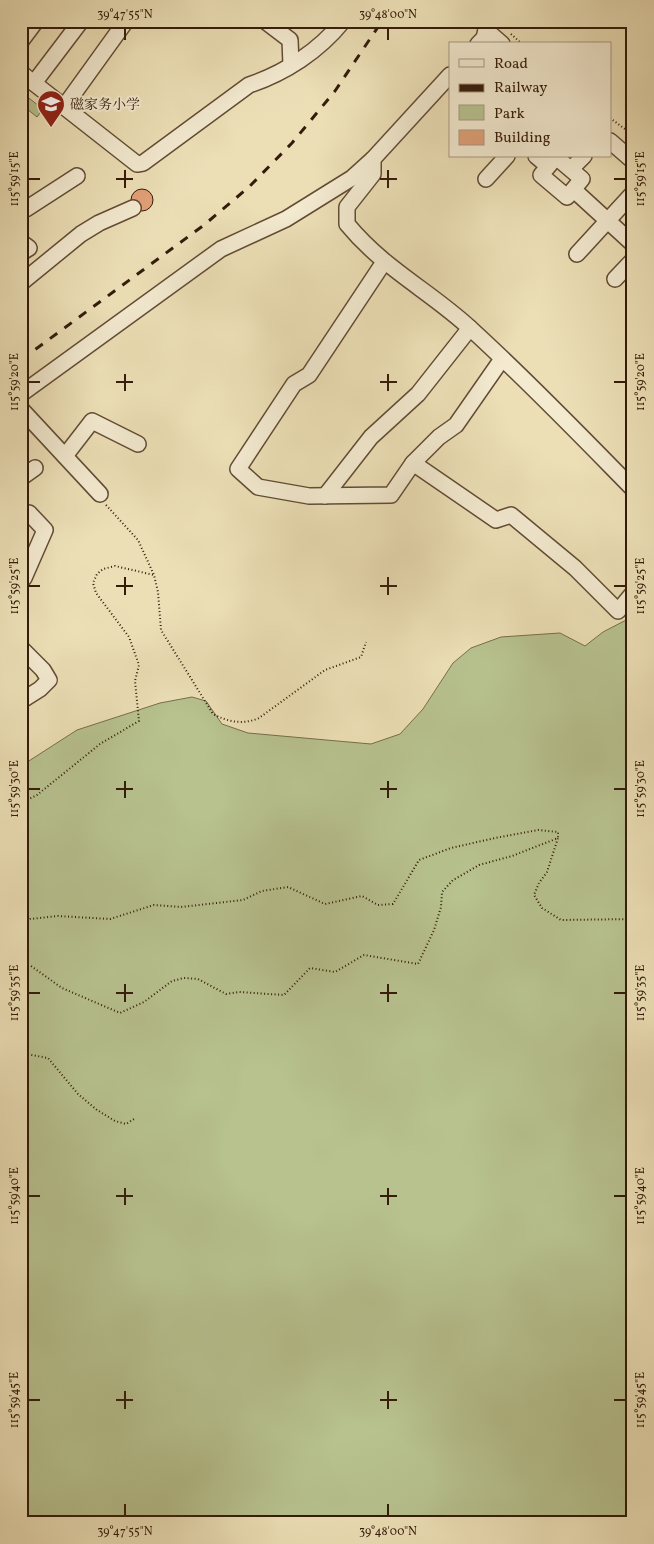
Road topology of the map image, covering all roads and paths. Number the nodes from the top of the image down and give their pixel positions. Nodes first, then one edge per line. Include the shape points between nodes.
1 (36, 21) edge
2 (81, 21) edge
3 (126, 21) edge
4 (264, 21) edge
5 (343, 21) edge
6 (487, 26) edge
7 (21, 41) edge
8 (479, 42) edge
9 (500, 42) edge
10 (291, 65) junction
11 (21, 73) edge
12 (449, 75) edge
13 (34, 82) junction
14 (64, 106) junction
15 (612, 119) edge
16 (633, 135) edge
17 (612, 143) edge
18 (505, 158) edge
19 (538, 158) edge
20 (555, 158) edge
21 (557, 158) edge
22 (582, 158) edge
23 (373, 160) junction
24 (633, 161) edge
25 (548, 166) junction
26 (571, 169) junction
27 (78, 176) dead end
28 (486, 178) dead end
29 (574, 190) junction
30 (633, 193) edge
31 (134, 208) dead end
32 (21, 209) edge
33 (608, 221) junction
34 (21, 242) edge
35 (633, 244) edge
36 (21, 253) edge
37 (577, 254) dead end
38 (633, 260) edge
39 (384, 262) junction
40 (614, 279) dead end
41 (21, 283) edge
42 (470, 328) junction
43 (502, 359) junction
44 (21, 394) edge
45 (21, 409) edge
46 (138, 444) dead end
47 (64, 456) junction
48 (413, 463) junction
49 (35, 468) dead end
50 (21, 478) edge
51 (633, 489) edge
52 (100, 494) joint
53 (325, 496) junction
54 (29, 513) dead end
55 (154, 576) junction
56 (21, 580) edge
57 (633, 593) edge
58 (366, 642) dead end
59 (21, 648) edge
60 (21, 701) edge
61 (21, 803) edge
62 (558, 838) junction
63 (633, 919) edge
64 (21, 925) edge
65 (21, 969) edge
66 (21, 1052) edge
67 (134, 1119) dead end

1 - 7 street
2 - 13 street
3 - 14 street
4 - 10 street via 290,40
5 - 10 street via 322,45
6 - 8 street
6 - 9 street
10 - 14 street via 249,85 143,163 137,164
11 - 13 street
12 - 23 street
13 - 14 street
15 - 16 path
17 - 24 street
18 - 28 street
19 - 25 street
20 - 25 street
21 - 26 street
22 - 26 street
23 - 39 street via 373,174 347,207 347,224
23 - 44 street via 352,178 286,219 221,249
25 - 29 street via 541,175 567,197
26 - 29 street via 582,179
27 - 32 street via 26,209
29 - 33 street
30 - 33 street
31 - 41 street via 81,234
33 - 35 street
33 - 37 street
34 - 36 street via 29,248
38 - 40 street
39 - 42 street
39 - 53 street via 309,375 294,384 238,469 258,487
42 - 43 street
42 - 53 street via 418,394 371,438
43 - 48 street via 456,425
43 - 51 street
45 - 47 street
46 - 47 street via 92,421
47 - 52 street
48 - 53 street via 390,495
48 - 57 street via 496,520 511,515 575,568 618,611
49 - 50 street
52 - 55 path via 138,540
54 - 56 street via 45,530
55 - 58 path via 161,630 212,714 225,720 247,723 259,718 325,670 362,657
55 - 61 path via 115,566 97,574 93,583 96,593 129,637 139,665 135,680 139,721 100,744 37,795
59 - 60 street via 44,670 49,680
62 - 63 path via 547,872 534,895 542,908 561,920
62 - 64 path via 558,832 538,830 450,848 419,860 393,904 378,906 362,896 325,904 288,887 262,891 243,900 181,907 154,906 110,919 58,916 30,919
62 - 65 path via 479,865 453,880 442,892 434,930 418,964 364,955 335,972 310,968 284,995 226,994 198,979 184,978 172,981 144,1002 120,1013 62,988 31,966
66 - 67 path via 48,1058 78,1094 115,1121 126,1124

